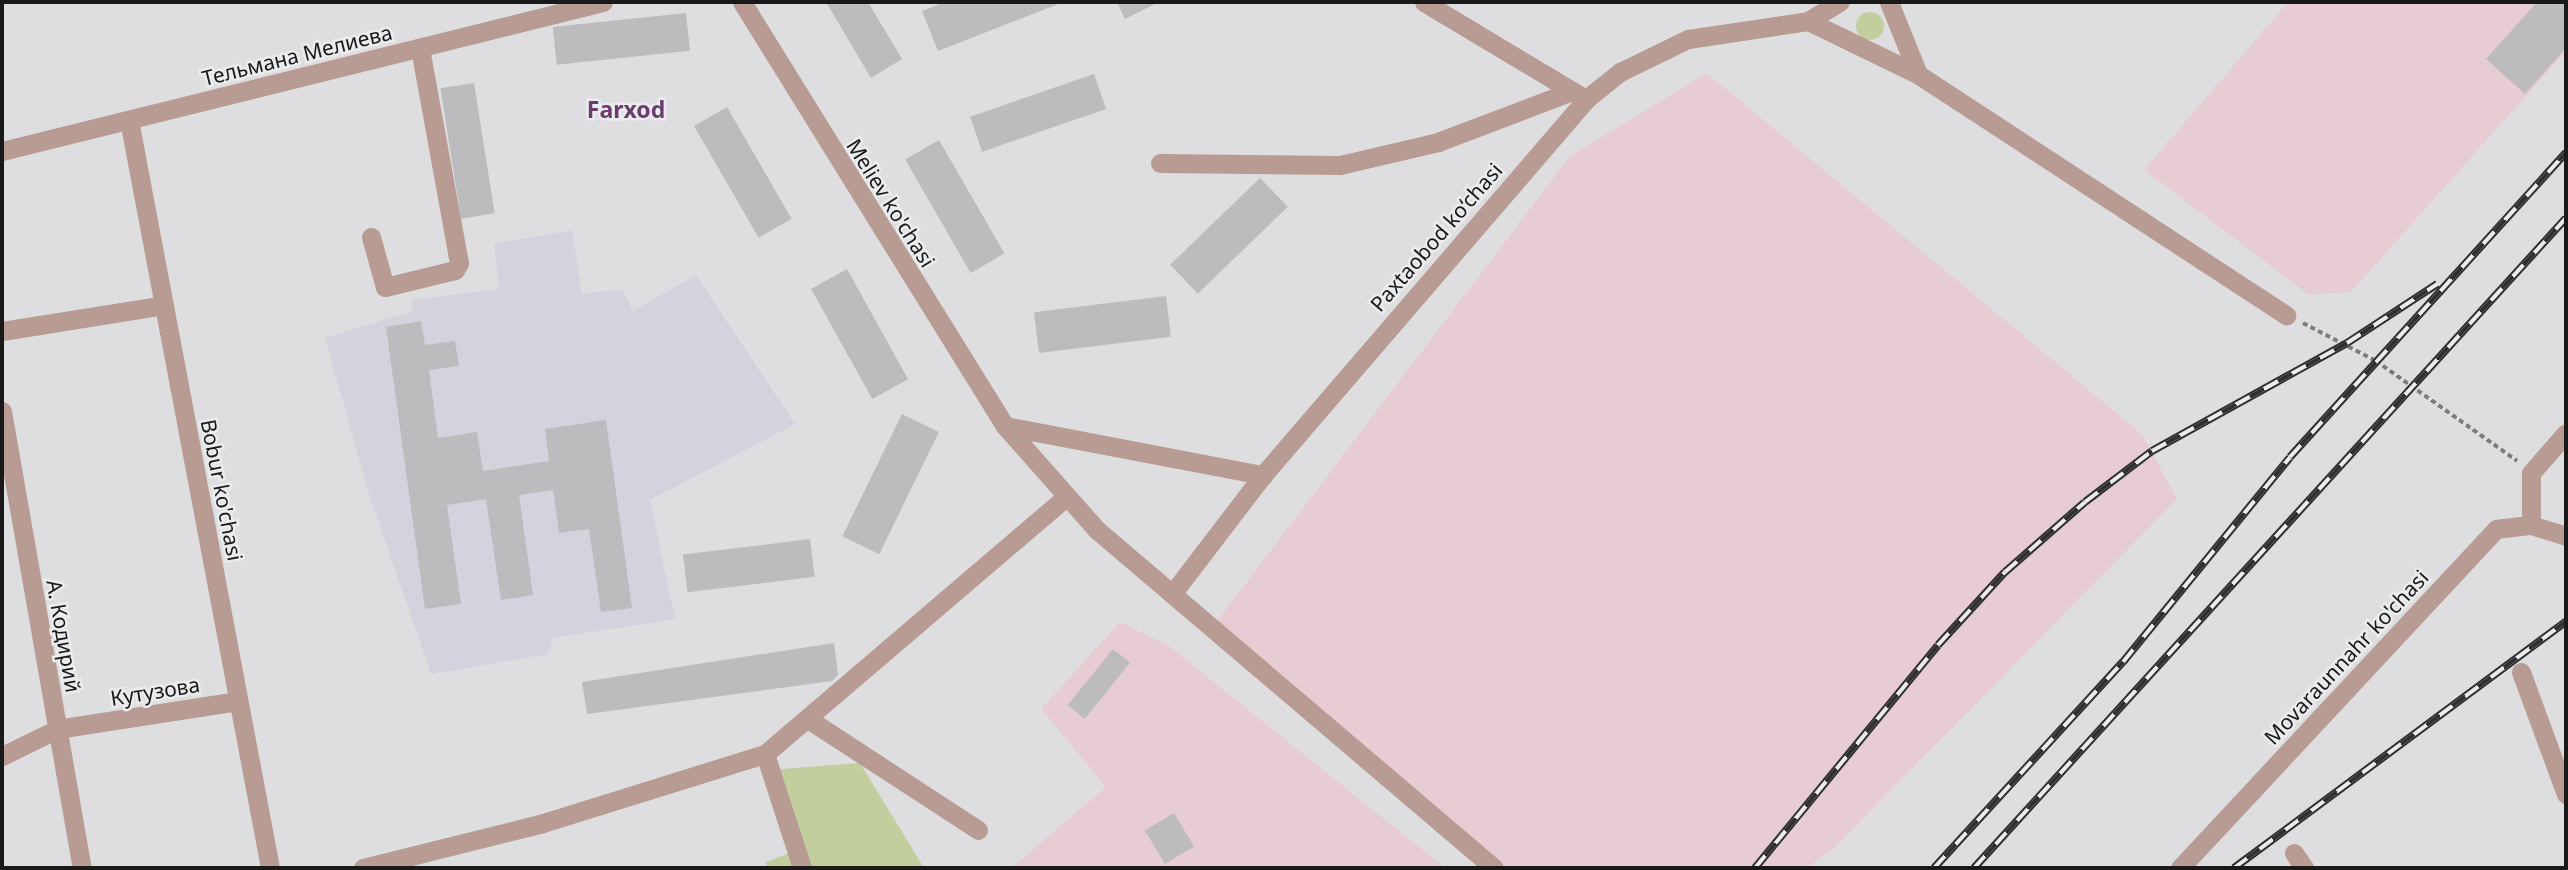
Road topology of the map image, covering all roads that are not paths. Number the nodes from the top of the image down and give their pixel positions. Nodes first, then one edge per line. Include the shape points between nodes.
1 (603, 2) edge
2 (742, 2) edge
3 (1424, 2) edge
4 (1840, 2) edge
5 (1889, 2) edge
6 (1808, 21) junction
7 (420, 48) junction
8 (1919, 75) junction
9 (1579, 95) junction
10 (129, 120) junction
11 (2, 151) edge
12 (1160, 163) dead end
13 (371, 237) dead end
14 (164, 305) junction
15 (2286, 316) road end
16 (2, 331) edge
17 (2, 411) edge
18 (1005, 426) junction
19 (2566, 433) edge
20 (1263, 475) junction
21 (1065, 498) junction
22 (2531, 525) junction
23 (2566, 536) edge
24 (1172, 594) junction
25 (2521, 672) dead end
26 (238, 701) junction
27 (808, 719) junction
28 (57, 729) junction
29 (765, 754) junction
30 (2, 756) edge
31 (2566, 794) edge
32 (978, 830) dead end
33 (82, 868) edge
34 (270, 868) edge
35 (363, 868) edge
36 (802, 868) edge
37 (1494, 868) edge
38 (2180, 868) edge

1 - 7 street, Тельмана Мелиева
2 - 18 street, Meliev ko'chasi
3 - 9 street
4 - 6 street
5 - 8 street via 1908,62
6 - 8 street
6 - 9 street, Paxtaobod ko‘chasi via 1688,39
7 - 10 street, Тельмана Мелиева
7 - 13 street via 459,263 455,270 385,287
8 - 15 street
9 - 12 street via 1438,142 1340,165
9 - 20 street, Paxtaobod ko‘chasi
10 - 11 street, Тельмана Мелиева
10 - 14 street, Bobur ko'chasi
14 - 16 street
14 - 26 street, Bobur ko'chasi
17 - 28 street, А. Кодирий
18 - 20 street
18 - 21 street, Meliev ko'chasi
19 - 22 street via 2531,473
20 - 24 street, Paxtaobod ko‘chasi
21 - 24 street, Meliev ko'chasi
21 - 27 street
22 - 23 street, Movaraunnahr ko'chasi
22 - 38 street, Movaraunnahr ko'chasi via 2496,529
24 - 37 street, Meliev ko'chasi
25 - 31 street
26 - 28 street, Кутузова
26 - 34 street, Bobur ko'chasi
27 - 29 street
27 - 32 street
28 - 30 street, Кутузова
28 - 33 street, А. Кодирий
29 - 35 street via 543,823
29 - 36 street

